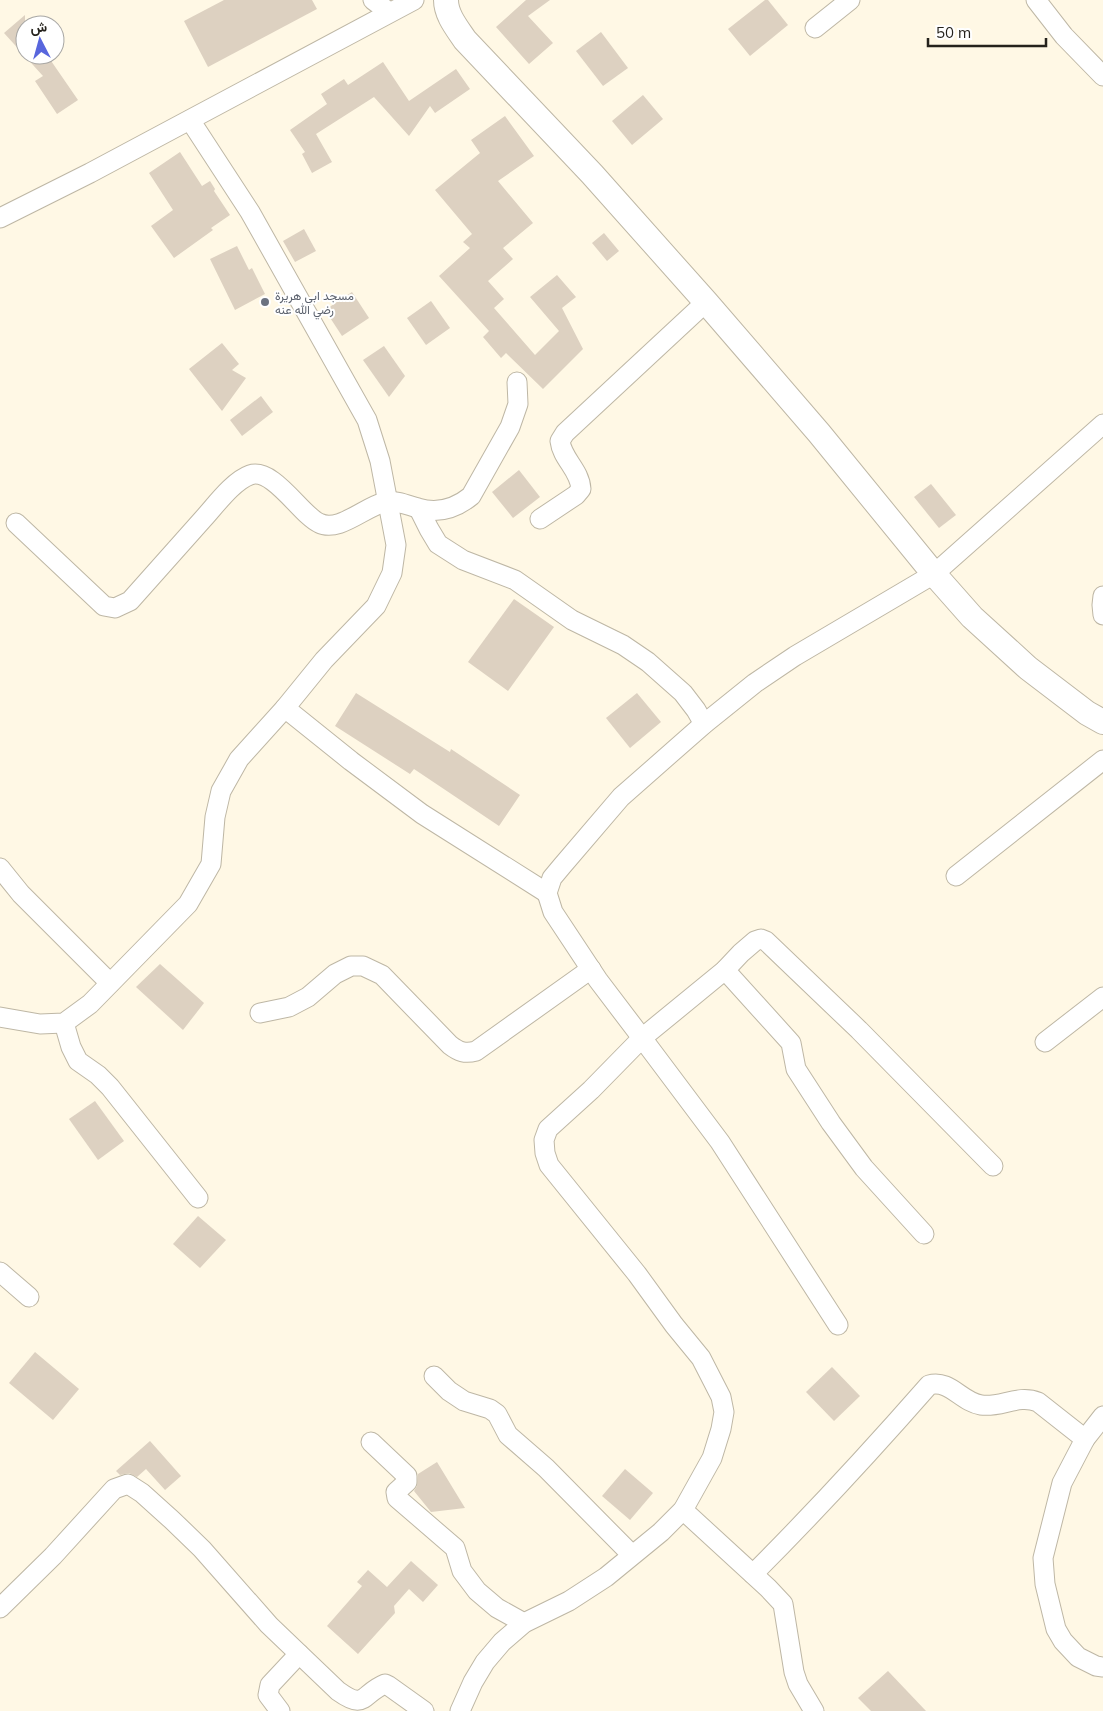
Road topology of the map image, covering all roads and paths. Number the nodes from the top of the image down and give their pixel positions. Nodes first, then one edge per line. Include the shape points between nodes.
1 (373, 0) edge
2 (414, 0) edge
3 (446, 0) edge
4 (850, 0) edge
5 (1036, 0) edge
6 (389, 12) junction
7 (815, 28) dead end
8 (1103, 76) edge
9 (190, 120) junction
10 (0, 218) edge
11 (706, 302) junction
12 (517, 382) dead end
13 (1103, 424) edge
14 (388, 502) junction
15 (419, 508) junction
16 (540, 519) dead end
17 (16, 523) dead end
18 (934, 574) junction
19 (1103, 596) edge
20 (1103, 615) edge
21 (285, 708) junction
22 (1103, 722) edge
23 (704, 724) junction
24 (1103, 760) edge
25 (0, 868) edge
26 (956, 876) dead end
27 (547, 892) junction
28 (591, 969) junction
29 (725, 970) junction
30 (110, 983) junction
31 (1103, 997) edge
32 (260, 1013) dead end
33 (0, 1017) edge
34 (64, 1023) junction
35 (642, 1038) junction
36 (1044, 1042) dead end
37 (993, 1166) dead end
38 (198, 1198) dead end
39 (924, 1234) dead end
40 (0, 1272) edge
41 (30, 1298) dead end
42 (838, 1324) dead end
43 (434, 1376) dead end
44 (1103, 1416) edge
45 (1085, 1439) junction
46 (371, 1442) dead end
47 (683, 1510) junction
48 (632, 1555) junction
49 (753, 1574) junction
50 (0, 1608) edge
51 (524, 1623) junction
52 (299, 1654) junction
53 (1103, 1667) edge
54 (280, 1711) edge
55 (424, 1711) edge
56 (460, 1711) edge
57 (814, 1711) edge

1 - 6 street
2 - 6 street
3 - 11 street via 452,21 465,40 592,174
4 - 7 street
5 - 8 street via 1064,36
6 - 9 street
9 - 10 street
9 - 14 street via 250,212 367,420
11 - 16 street via 565,433 560,441 561,450 581,483 581,489
11 - 18 street
12 - 15 street via 518,404 510,427 471,496 462,504 448,509
13 - 18 street
14 - 15 street
14 - 17 street via 369,508 336,526 328,526 317,523 282,488 262,475 251,474 230,489 130,601 115,608 104,606
14 - 21 street via 396,545 392,572 376,606 324,660
15 - 23 street via 438,544 463,560 515,580 572,620 648,662 683,693
18 - 22 street via 972,617 1028,668
18 - 23 street via 795,656
19 - 20 street
21 - 27 street via 422,814
21 - 30 street via 239,759 221,791 211,864 188,904
23 - 27 street via 621,797 552,878
24 - 26 street
25 - 30 street via 21,894
27 - 28 street via 553,912
28 - 32 street via 476,1051 465,1054 450,1045 382,975 363,966 352,966 335,974 308,997 289,1007
28 - 35 street
29 - 35 street
29 - 37 street via 755,940 766,941
29 - 39 street via 791,1043 796,1069 831,1123 864,1168
30 - 34 street via 90,1004
31 - 36 street
33 - 34 street via 40,1024
34 - 38 street via 78,1061 110,1087
35 - 42 street via 720,1142
35 - 47 street via 548,1129 544,1140 545,1153 549,1165 701,1358 722,1397 724,1412 712,1458
40 - 41 street
43 - 48 street via 464,1402 497,1414 508,1435 546,1468
44 - 45 street
45 - 49 street via 1030,1399 980,1405 946,1385 929,1385 863,1461
45 - 53 street via 1062,1483 1047,1536 1043,1558 1045,1584 1056,1629 1063,1641 1078,1657
46 - 51 street via 408,1476 407,1482 396,1492 397,1498 454,1548 462,1571 477,1591 497,1608
47 - 48 street
47 - 49 street
48 - 51 street via 569,1601
49 - 57 street via 783,1604 794,1672
50 - 52 street via 114,1489 128,1484 142,1493 196,1544
51 - 56 street via 485,1662
52 - 54 street via 270,1686 268,1695
52 - 55 street via 351,1700 358,1701 385,1684

